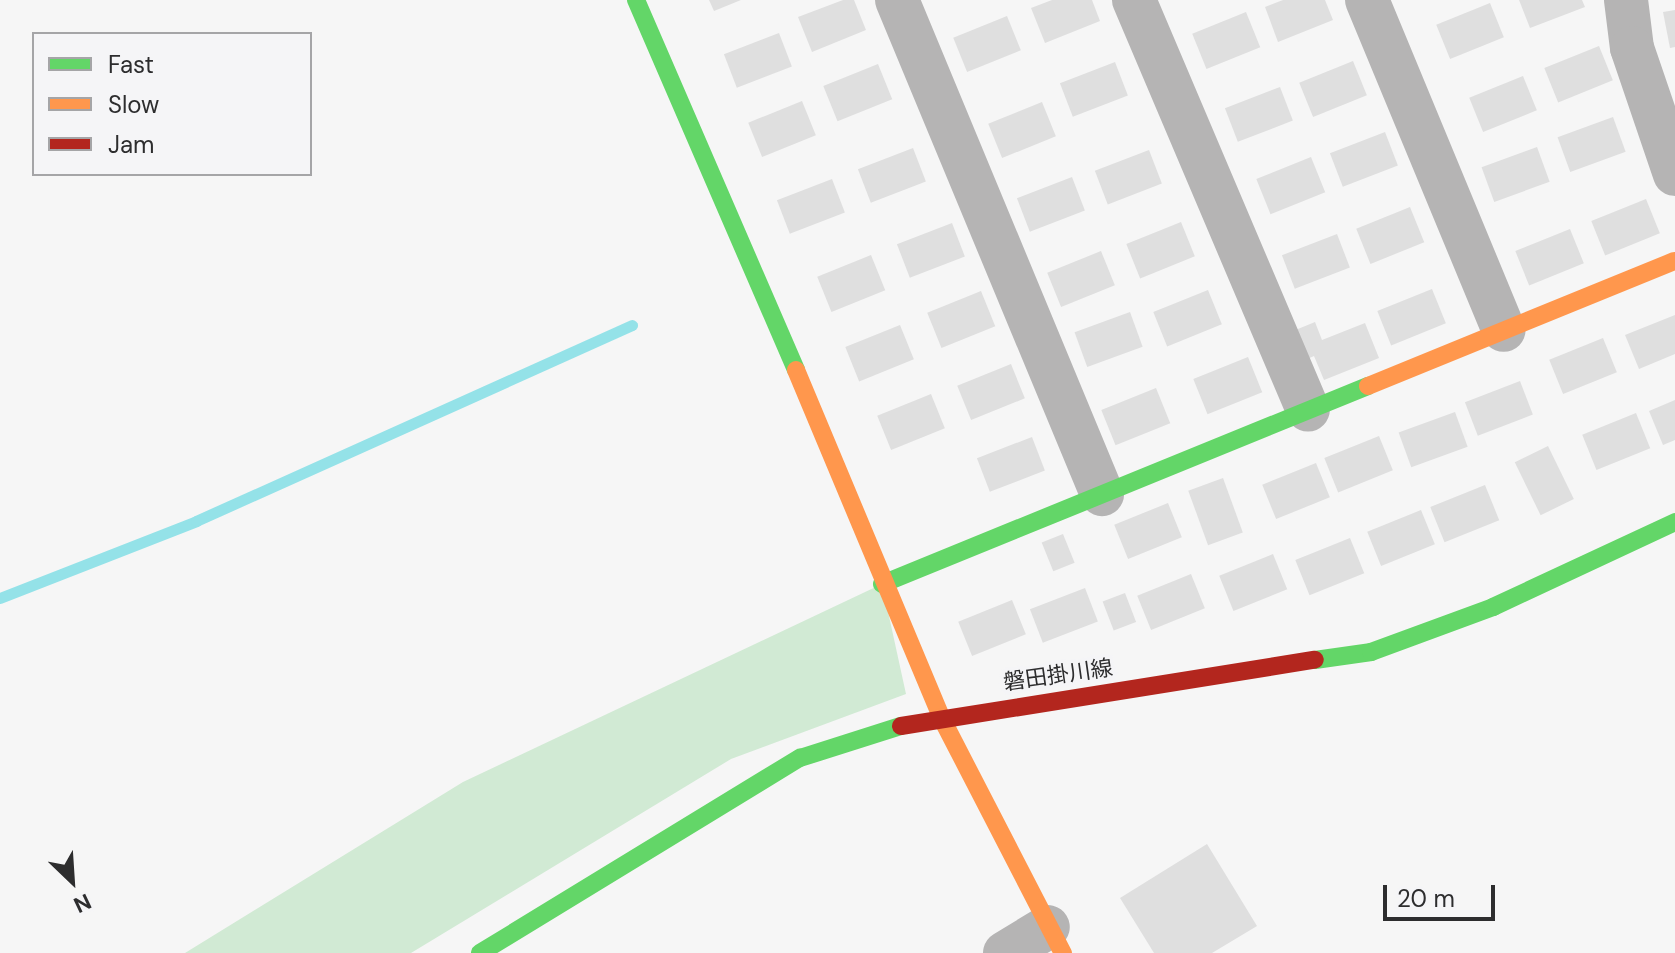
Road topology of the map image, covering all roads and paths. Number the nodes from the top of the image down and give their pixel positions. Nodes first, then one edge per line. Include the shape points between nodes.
1 (636, 0) edge
2 (897, 0) edge
3 (1134, 0) edge
4 (1367, 0) edge
5 (1626, 0) edge
6 (1675, 174) edge
7 (1675, 261) edge
8 (1504, 330) junction
9 (1308, 410) junction
10 (1102, 494) junction
11 (1675, 522) edge
12 (882, 584) junction
13 (941, 717) junction
14 (1056, 940) edge
15 (480, 953) edge
16 (1005, 953) edge

1 - 12 street via 691,117
2 - 10 street
3 - 9 street
4 - 8 street
5 - 6 street via 1632,48
7 - 8 street
8 - 9 street
9 - 10 street
10 - 12 street
11 - 13 street, 磐田掛川線 via 1493,607 1371,652
12 - 13 street
13 - 14 street
13 - 15 street, 磐田掛川線 via 862,734 800,758
14 - 16 street

